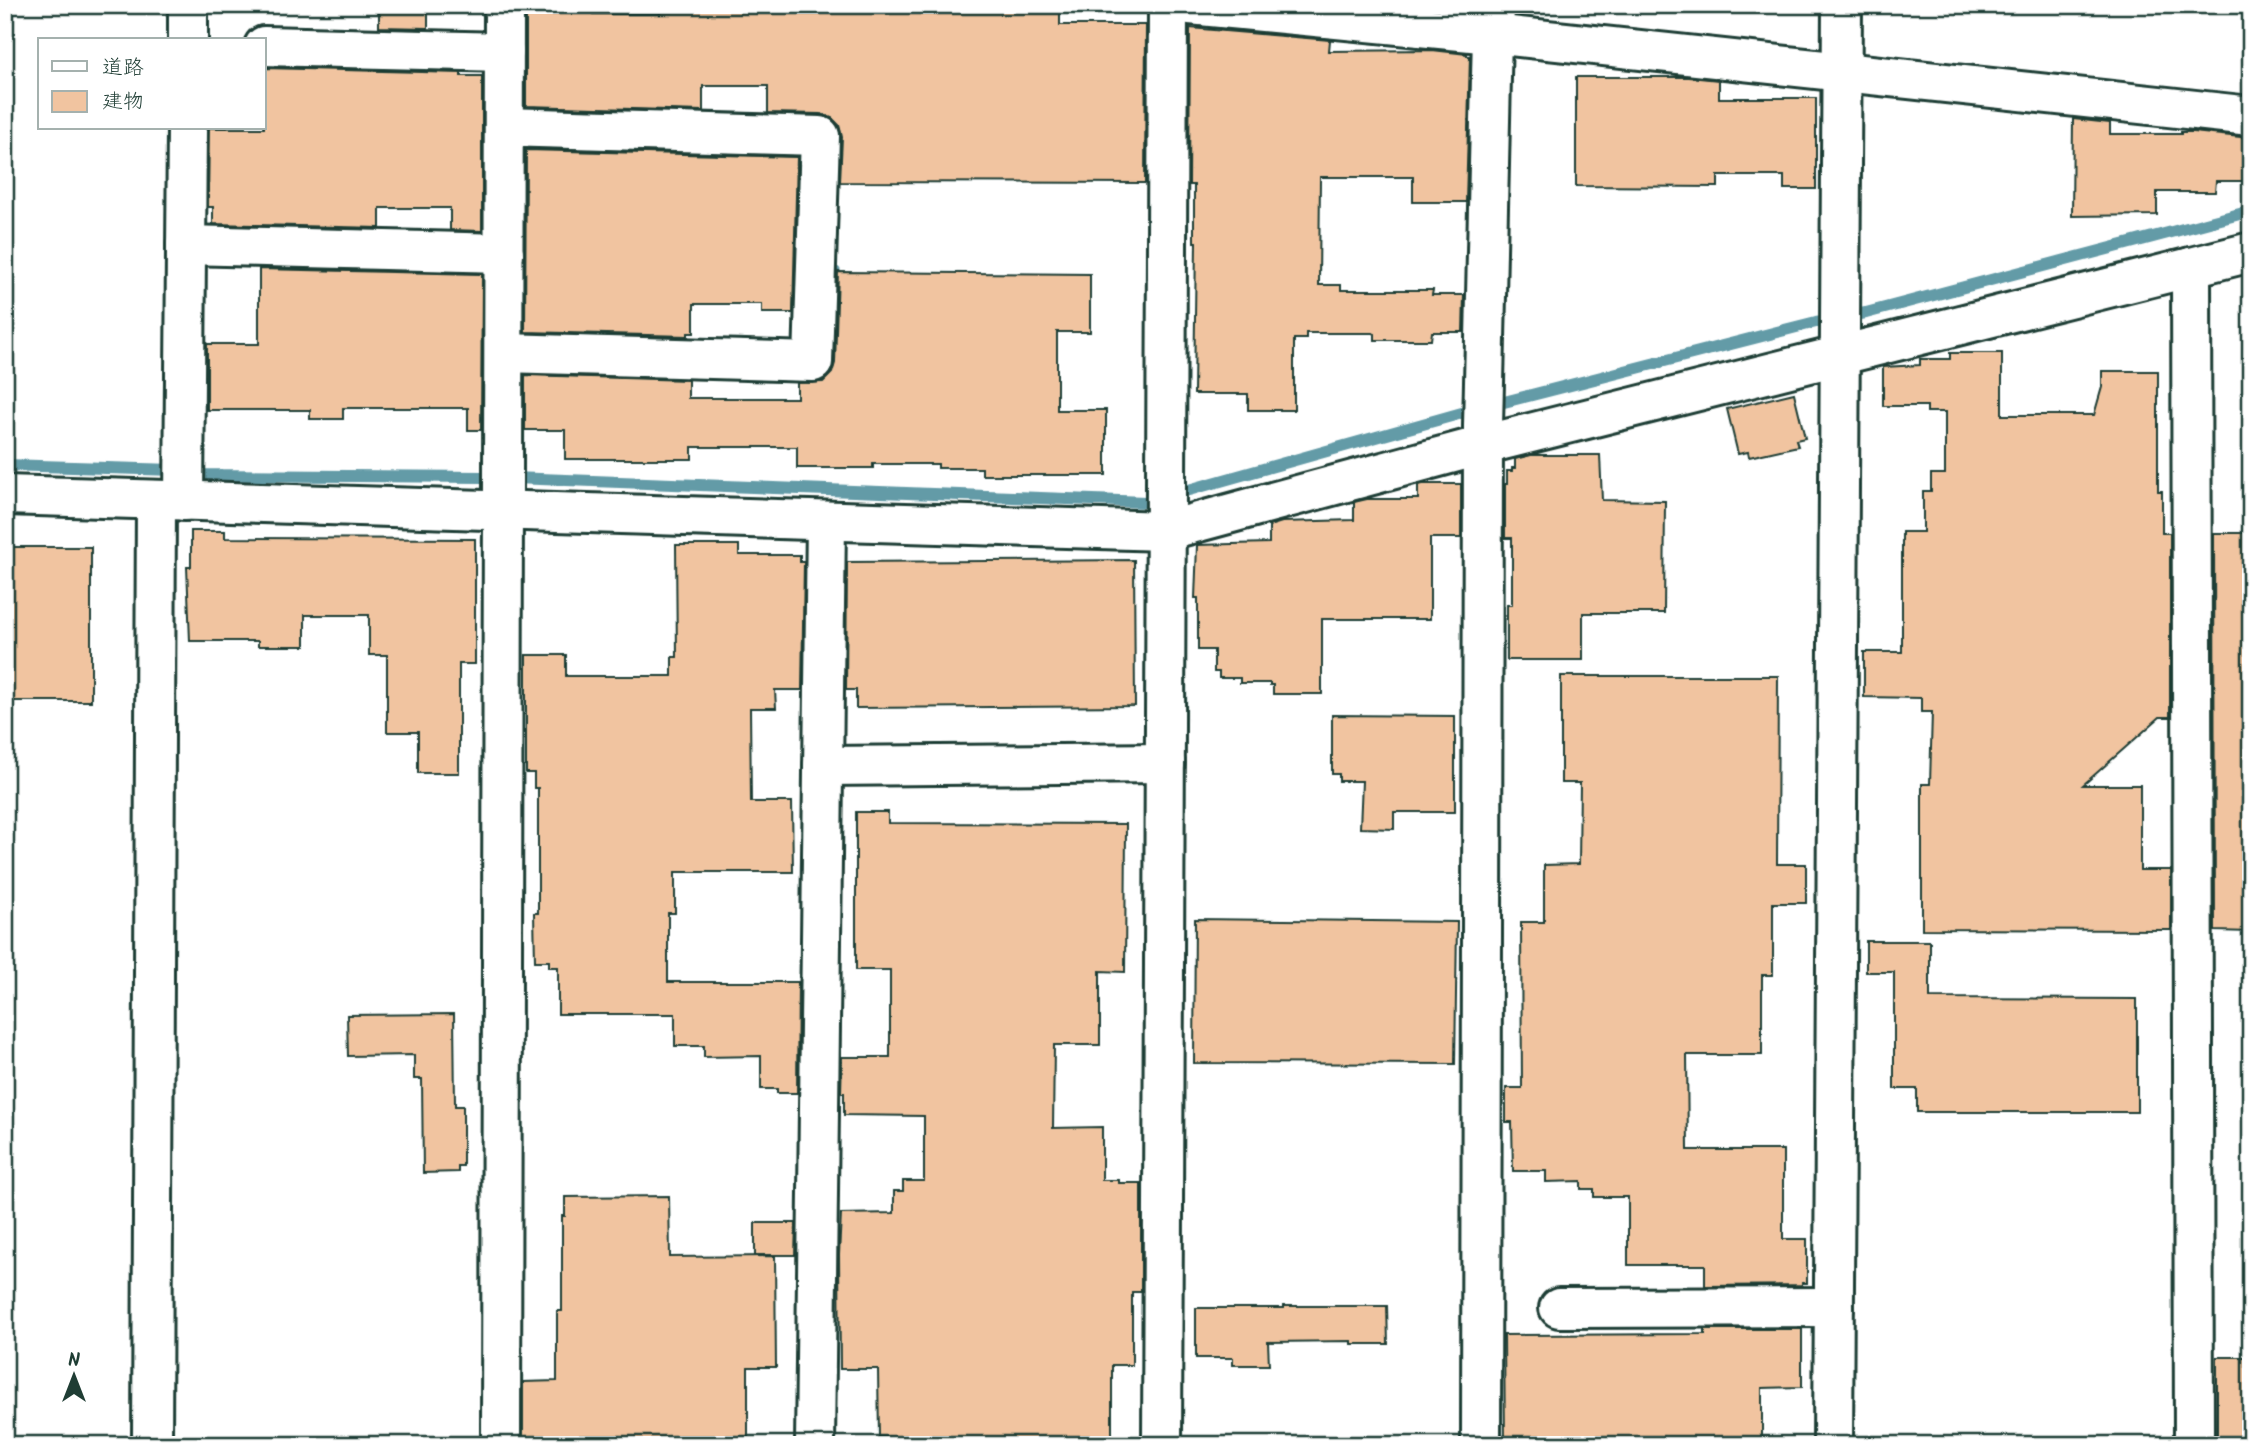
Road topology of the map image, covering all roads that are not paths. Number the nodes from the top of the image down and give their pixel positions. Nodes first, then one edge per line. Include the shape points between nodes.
1 (188, 5) edge
2 (504, 5) edge
3 (1168, 5) edge
4 (1190, 5) edge
5 (1842, 5) edge
6 (1494, 20) edge
7 (188, 38) edge
8 (266, 46) edge
9 (504, 52) junction
10 (1843, 72) junction
11 (2251, 116) edge
12 (504, 127) junction
13 (187, 130) edge
14 (186, 244) junction
15 (2251, 252) edge
16 (504, 253) junction
17 (2191, 267) junction
18 (1840, 332) junction
19 (504, 353) junction
20 (1484, 423) junction
21 (177, 486) junction
22 (504, 490) junction
23 (5, 495) edge
24 (1166, 507) junction
25 (826, 521) junction
26 (1165, 764) junction
27 (823, 765) junction
28 (1834, 1307) junction
29 (1559, 1308) dead end
30 (152, 1445) edge
31 (500, 1445) edge
32 (815, 1445) edge
33 (1162, 1445) edge
34 (1481, 1445) edge
35 (1833, 1445) edge
36 (2194, 1445) edge

1 - 7 street
2 - 9 street
3 - 24 street
4 - 6 street
5 - 10 street
6 - 10 street
6 - 20 street
8 - 9 street
9 - 12 street
10 - 11 street
10 - 18 street
12 - 16 street
12 - 19 street via 820,136 813,362
13 - 14 street
14 - 16 street
14 - 21 street
15 - 17 street
16 - 19 street
17 - 18 street
17 - 36 street
18 - 20 street
18 - 28 street
19 - 22 street
20 - 24 street
20 - 34 street
21 - 22 street
21 - 23 street
21 - 30 street
22 - 25 street
22 - 31 street
24 - 25 street
24 - 26 street
25 - 27 street
26 - 27 street
26 - 33 street
27 - 32 street
28 - 29 street
28 - 35 street

